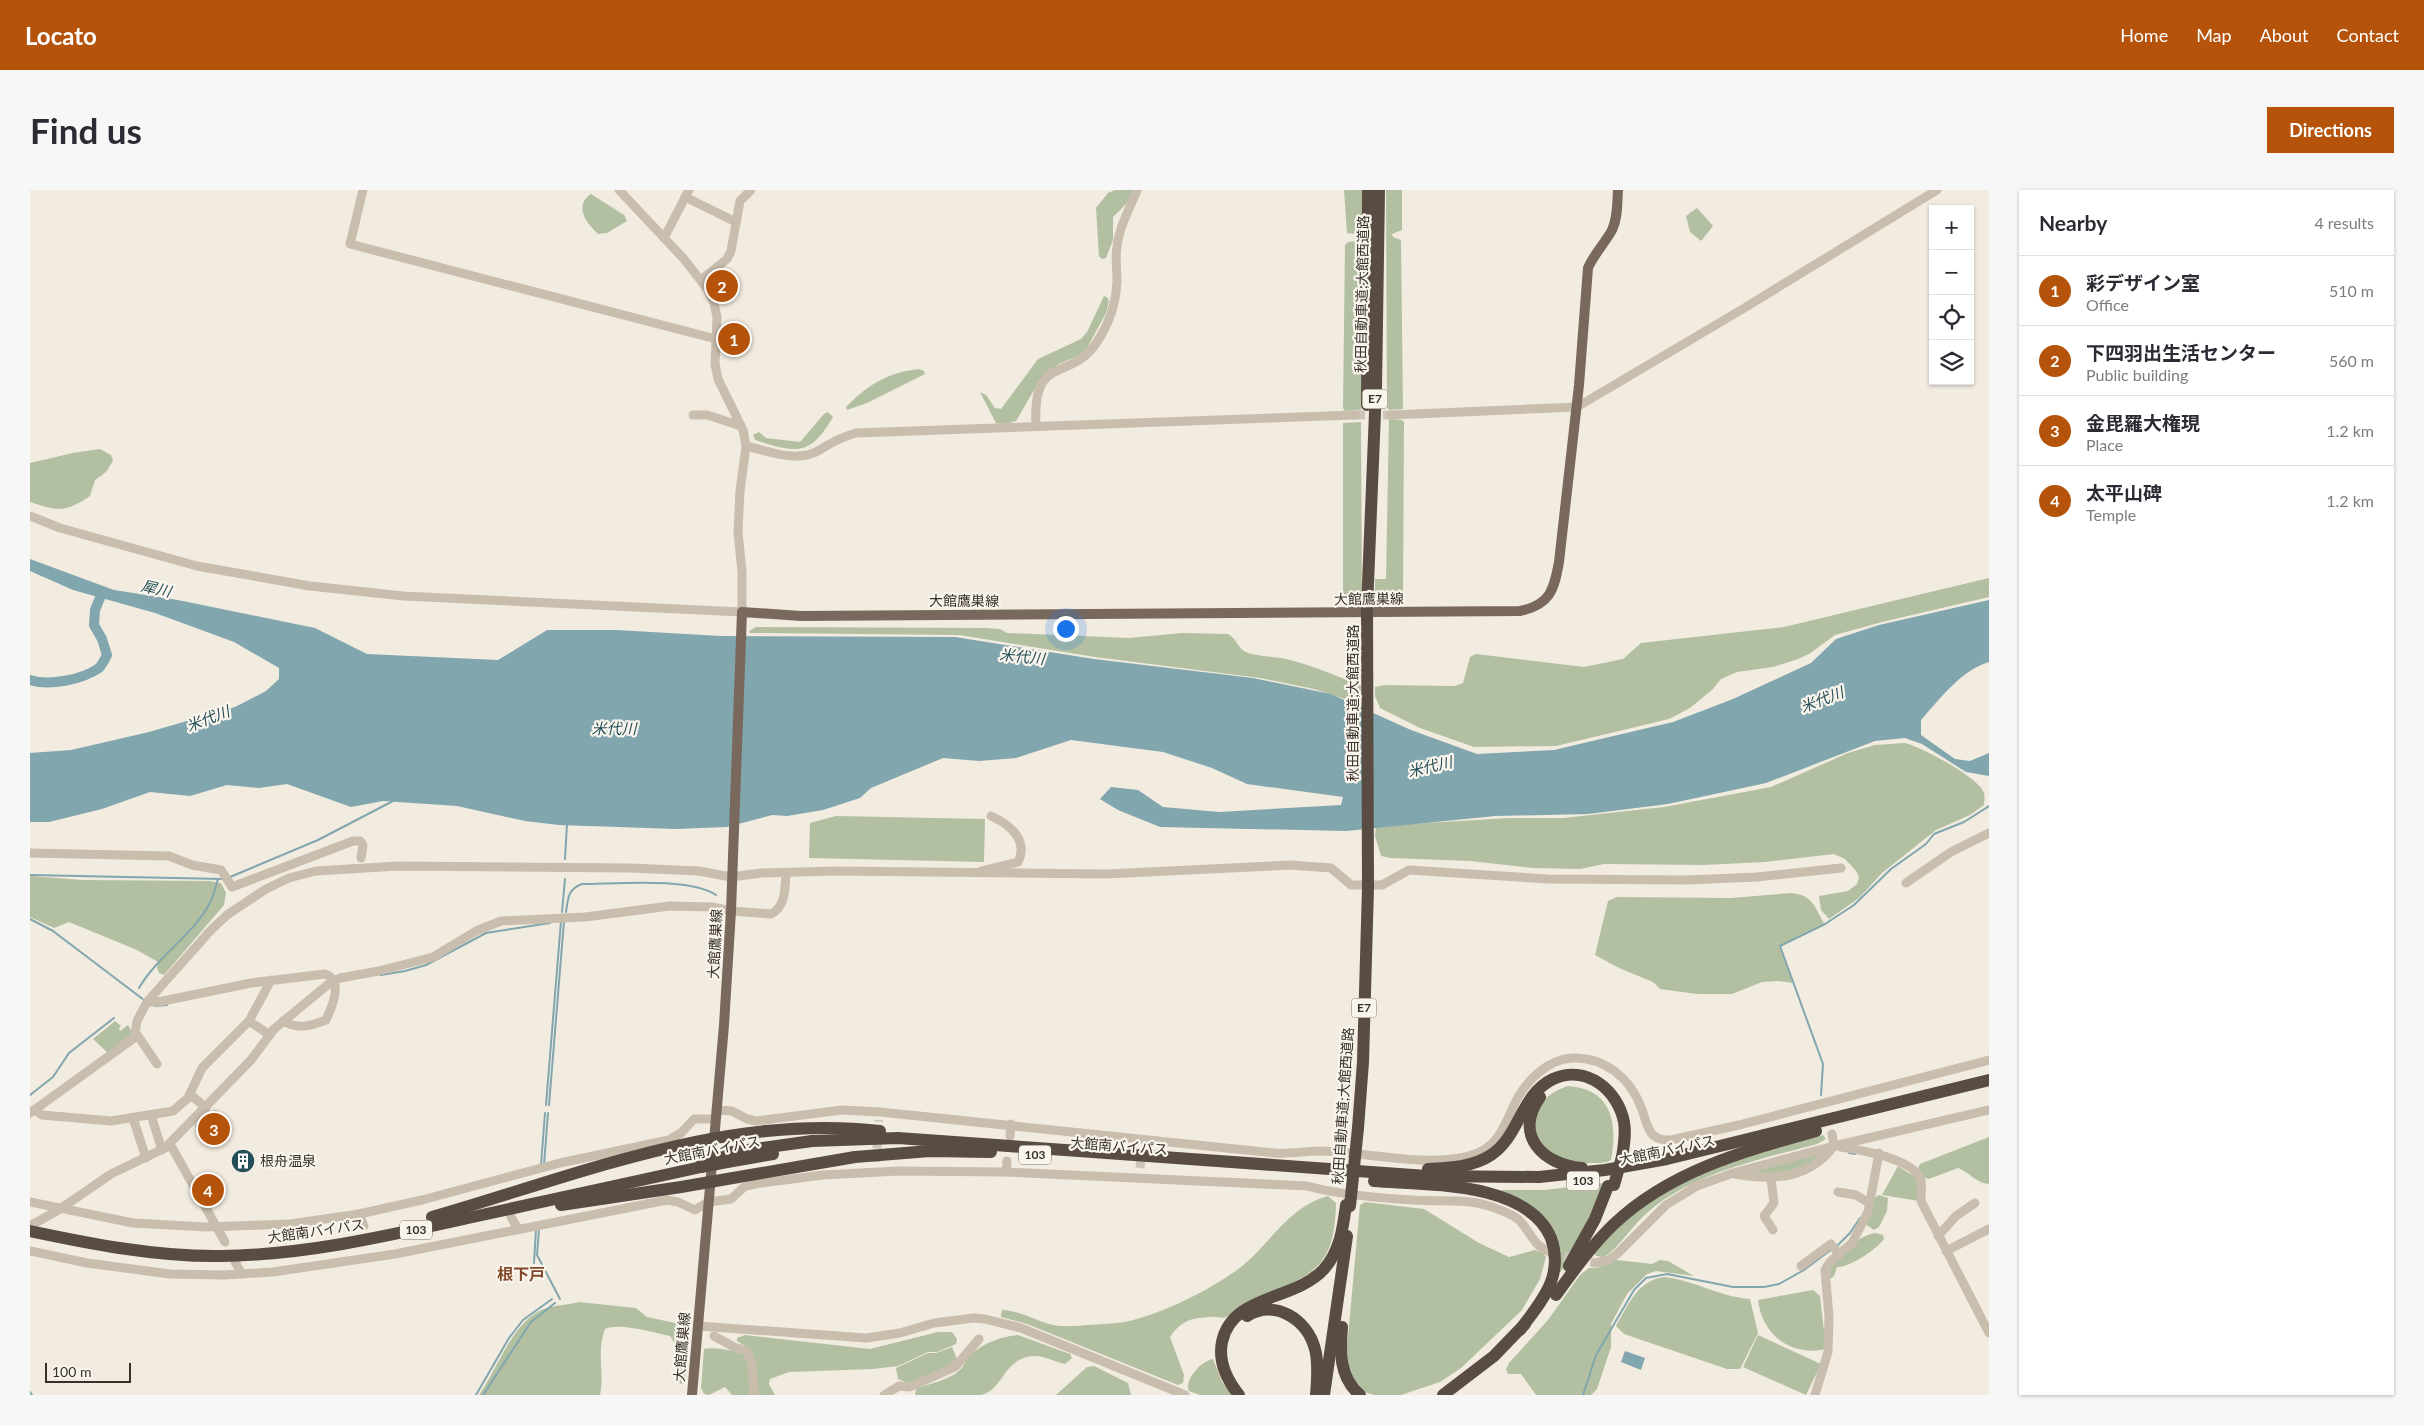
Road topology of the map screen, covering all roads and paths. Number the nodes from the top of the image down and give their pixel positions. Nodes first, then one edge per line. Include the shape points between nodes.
1 (363, 190) edge
2 (619, 190) edge
3 (751, 190) edge
4 (1137, 190) edge
5 (1368, 190) edge
6 (1378, 190) edge
7 (1618, 190) edge
8 (1937, 190) edge
9 (687, 193) edge
10 (736, 222) junction
11 (664, 238) junction
12 (700, 280) junction
13 (716, 339) junction
14 (1577, 407) junction
15 (693, 415) dead end
16 (1356, 415) tunnel mouth
17 (1391, 415) tunnel mouth
18 (741, 426) junction
19 (1036, 426) junction
20 (746, 446) junction
21 (30, 516) edge
22 (1368, 608) junction
23 (742, 612) junction
24 (991, 816) dead end
25 (1989, 833) edge
26 (30, 853) edge
27 (361, 858) dead end
28 (1841, 868) dead end
29 (786, 873) junction
30 (971, 874) junction
31 (731, 877) junction
32 (1906, 883) dead end
33 (730, 911) junction
34 (271, 980) junction
35 (334, 980) junction
36 (147, 1002) junction
37 (248, 1021) junction
38 (282, 1021) junction
39 (270, 1035) junction
40 (134, 1038) junction
41 (1989, 1060) edge
42 (157, 1064) dead end
43 (1989, 1080) edge
44 (1989, 1088) edge
45 (190, 1094) junction
46 (1826, 1103) junction
47 (206, 1108) junction
48 (1989, 1110) edge
49 (32, 1111) edge
50 (716, 1114) junction
51 (1828, 1114) dead end
52 (151, 1115) junction
53 (133, 1118) junction
54 (1012, 1124) junction
55 (1819, 1131) junction
56 (1832, 1134) dead end
57 (1010, 1136) dead end
58 (713, 1137) junction
59 (1143, 1140) junction
60 (170, 1144) junction
61 (1834, 1146) junction
62 (992, 1148) junction
63 (162, 1150) junction
64 (1142, 1150) tunnel mouth
65 (1698, 1152) junction
66 (1879, 1153) junction
67 (1619, 1157) junction
68 (146, 1158) junction
69 (1007, 1160) dead end
70 (700, 1162) junction
71 (876, 1162) tunnel mouth
72 (1311, 1167) junction
73 (875, 1172) junction
74 (1006, 1172) junction
75 (1732, 1173) junction
76 (1343, 1178) junction
77 (1772, 1179) junction
78 (491, 1182) junction
79 (710, 1182) junction
80 (1611, 1186) junction
81 (1838, 1192) dead end
82 (497, 1193) dead end
83 (30, 1202) edge
84 (708, 1202) junction
85 (1867, 1202) junction
86 (1975, 1203) dead end
87 (1348, 1206) junction
88 (60, 1209) junction
89 (358, 1214) junction
90 (432, 1217) junction
91 (511, 1217) dead end
92 (31, 1224) edge
93 (364, 1226) dead end
94 (216, 1228) junction
95 (518, 1229) junction
96 (1348, 1229) junction
97 (1989, 1229) edge
98 (416, 1230) junction
99 (1773, 1230) dead end
100 (1938, 1236) junction
101 (224, 1242) dead end
102 (374, 1244) dead end
103 (126, 1248) junction
104 (1836, 1250) junction
105 (30, 1251) edge
106 (1946, 1251) junction
107 (1550, 1252) tunnel mouth
108 (381, 1256) junction
109 (235, 1262) dead end
110 (1595, 1263) tunnel mouth
111 (1801, 1266) dead end
112 (242, 1274) junction
113 (1556, 1295) junction
114 (698, 1326) junction
115 (1520, 1330) junction
116 (1989, 1333) edge
117 (714, 1336) dead end
118 (979, 1338) dead end
119 (1494, 1356) junction
120 (911, 1391) edge
121 (692, 1395) edge
122 (754, 1395) edge
123 (884, 1395) edge
124 (1183, 1395) edge
125 (1239, 1395) edge
126 (1248, 1395) edge
127 (1316, 1395) edge
128 (1324, 1395) edge
129 (1360, 1395) edge
130 (1433, 1395) edge
131 (1443, 1395) edge
132 (1454, 1395) edge
133 (1815, 1395) edge

1 - 13 street via 350,244
2 - 11 street
3 - 10 street via 740,201
4 - 19 street via 1116,248 1115,300 1109,318 1097,343 1084,357 1052,373 1042,382 1035,405
5 - 22 highway, 秋田自動車道;大館西道路 / E7 via 1365,491
6 - 22 highway, 秋田自動車道;大館西道路 / E7
7 - 14 main road, 大館鷹巣線 via 1612,228 1588,268
8 - 14 street
9 - 10 street
9 - 11 street
10 - 12 street via 727,259
11 - 12 street
12 - 13 street via 714,303
13 - 18 street via 718,379
14 - 17 street
14 - 23 main road, 大館鷹巣線 via 1556,578 1552,591 1536,608 1520,611 1172,615 801,616
15 - 18 street via 707,415
16 - 19 street
18 - 20 street
19 - 20 street via 856,433 842,436 816,452 795,457
20 - 23 street via 738,532
21 - 23 street via 60,528 197,566 310,586 404,596
22 - 87 highway, 秋田自動車道;大館西道路 / E7, bridge via 1368,888 1363,1062
23 - 31 main road, 大館鷹巣線
24 - 30 street via 1014,829 1020,841 1020,858 1010,865
25 - 32 street via 1951,852
26 - 27 street via 169,856 192,865 221,870 232,888 353,841 360,841 363,845
28 - 30 street via 1688,880 1548,879 1409,870 1382,885 1351,885 1331,868 1290,865 1106,874
29 - 30 street
29 - 31 street
29 - 33 street via 783,899 776,912
31 - 33 main road, 大館鷹巣線
31 - 36 street via 680,870 492,867 368,867 301,874 266,889 227,915 191,950
33 - 35 street via 670,906 586,917 501,921 476,931 432,957
33 - 50 main road, 大館鷹巣線
34 - 35 street via 325,974
34 - 36 street
34 - 37 street
35 - 38 street
35 - 38 street via 335,998 326,1020 302,1027
36 - 40 street via 137,1021
37 - 39 street
37 - 45 street via 202,1068
38 - 39 street
39 - 47 street via 252,1060
40 - 42 street via 138,1036
40 - 49 street
41 - 46 street
43 - 65 highway, 大館南バイパス / 103
44 - 55 highway, 大館南バイパス / 103
45 - 47 street
45 - 52 street via 173,1111
46 - 51 street
46 - 59 street via 1700,1134 1660,1139 1652,1134 1640,1102 1622,1076 1610,1067 1587,1058 1571,1058 1549,1063 1527,1086 1504,1127 1487,1148 1456,1158 1440,1160 1322,1151 1274,1153
47 - 60 street
48 - 61 street
49 - 53 street via 42,1115 111,1121
50 - 54 street via 732,1111 756,1121 822,1112
50 - 58 main road, 大館鷹巣線
50 - 78 street via 694,1119 669,1140 560,1163
52 - 53 street
52 - 63 street
53 - 68 street
54 - 57 street
54 - 59 street
55 - 76 highway, 大館南バイパス / 103 via 1669,1166 1569,1182 1479,1186
55 - 113 highway via 1720,1161 1661,1188 1613,1225
56 - 61 street
58 - 62 highway via 830,1128 875,1130
58 - 79 main road, 大館鷹巣線
58 - 90 highway via 609,1164
59 - 64 street
60 - 63 street
60 - 94 street
61 - 66 street
61 - 75 street
61 - 77 street via 1806,1170
62 - 70 highway, 大館南バイパス / 103, bridge via 913,1139 841,1139 783,1144
62 - 72 highway, 大館南バイパス / 103
62 - 76 highway, 大館南バイパス / 103
62 - 79 highway via 855,1156
63 - 68 street
65 - 67 highway via 1609,1167 1563,1165 1543,1154 1532,1135 1530,1120 1539,1099 1550,1088 1565,1082 1582,1082 1597,1088 1616,1117
65 - 72 highway, 大館南バイパス / 103 via 1605,1170 1530,1177 1454,1178
66 - 85 street
66 - 100 street via 1912,1169 1921,1180 1921,1202
67 - 72 highway via 1625,1140 1624,1122 1615,1099 1598,1082 1573,1075 1554,1079 1540,1088 1526,1105 1506,1141 1493,1154 1476,1163 1442,1168
67 - 80 highway, bridge
68 - 88 street via 111,1174
69 - 74 street
70 - 90 highway, 大館南バイパス / 103
70 - 98 highway, 大館南バイパス / 103
71 - 73 street
73 - 74 street
73 - 84 street via 755,1184 744,1188 732,1199
74 - 107 street via 1139,1173 1307,1186 1412,1200 1454,1200 1489,1206 1518,1220 1538,1248
75 - 77 street
75 - 110 street via 1697,1186 1666,1205 1617,1254
76 - 115 highway via 1475,1191 1511,1200 1534,1214 1552,1240 1555,1265 1546,1291
77 - 99 street via 1774,1203 1764,1216
78 - 82 street
78 - 89 street
79 - 84 main road, 大館鷹巣線
79 - 98 highway
80 - 113 highway via 1591,1238
80 - 115 highway via 1570,1264
81 - 85 street via 1856,1195
83 - 88 street
84 - 95 street via 695,1210 667,1200
84 - 114 main road, 大館鷹巣線
85 - 104 street via 1852,1243
86 - 100 street via 1956,1216
87 - 96 highway, 秋田自動車道;大館西道路 / E7
87 - 125 highway via 1338,1246 1324,1269 1302,1285 1246,1308 1229,1325 1221,1344 1221,1358 1226,1374
88 - 92 street
88 - 94 street via 133,1223
89 - 93 street
89 - 94 street via 290,1224
90 - 103 highway, 大館南バイパス / 103 via 354,1234 285,1244 221,1250
91 - 95 street
92 - 103 highway, 大館南バイパス / 103
94 - 101 street
95 - 108 street
96 - 128 highway, 秋田自動車道;大館西道路 / E7
96 - 129 highway via 1341,1359 1347,1380
97 - 106 street
98 - 103 highway, 大館南バイパス / 103 via 320,1248 251,1255 195,1255
100 - 106 street
102 - 108 street
104 - 111 street via 1831,1244
104 - 133 street via 1825,1270 1828,1352
105 - 112 street via 133,1270 170,1274
106 - 116 street
108 - 112 street via 307,1269
109 - 112 street
113 - 132 highway via 1511,1347
114 - 121 main road, 大館鷹巣線
114 - 124 street via 866,1338 934,1323 985,1319 1021,1328
115 - 119 highway
117 - 122 street via 747,1351 752,1363
118 - 120 street via 955,1367
119 - 130 highway
119 - 131 highway
120 - 123 street via 899,1386
126 - 127 highway via 1229,1366 1229,1340 1237,1325 1249,1315 1272,1310 1294,1318 1310,1335 1317,1358

